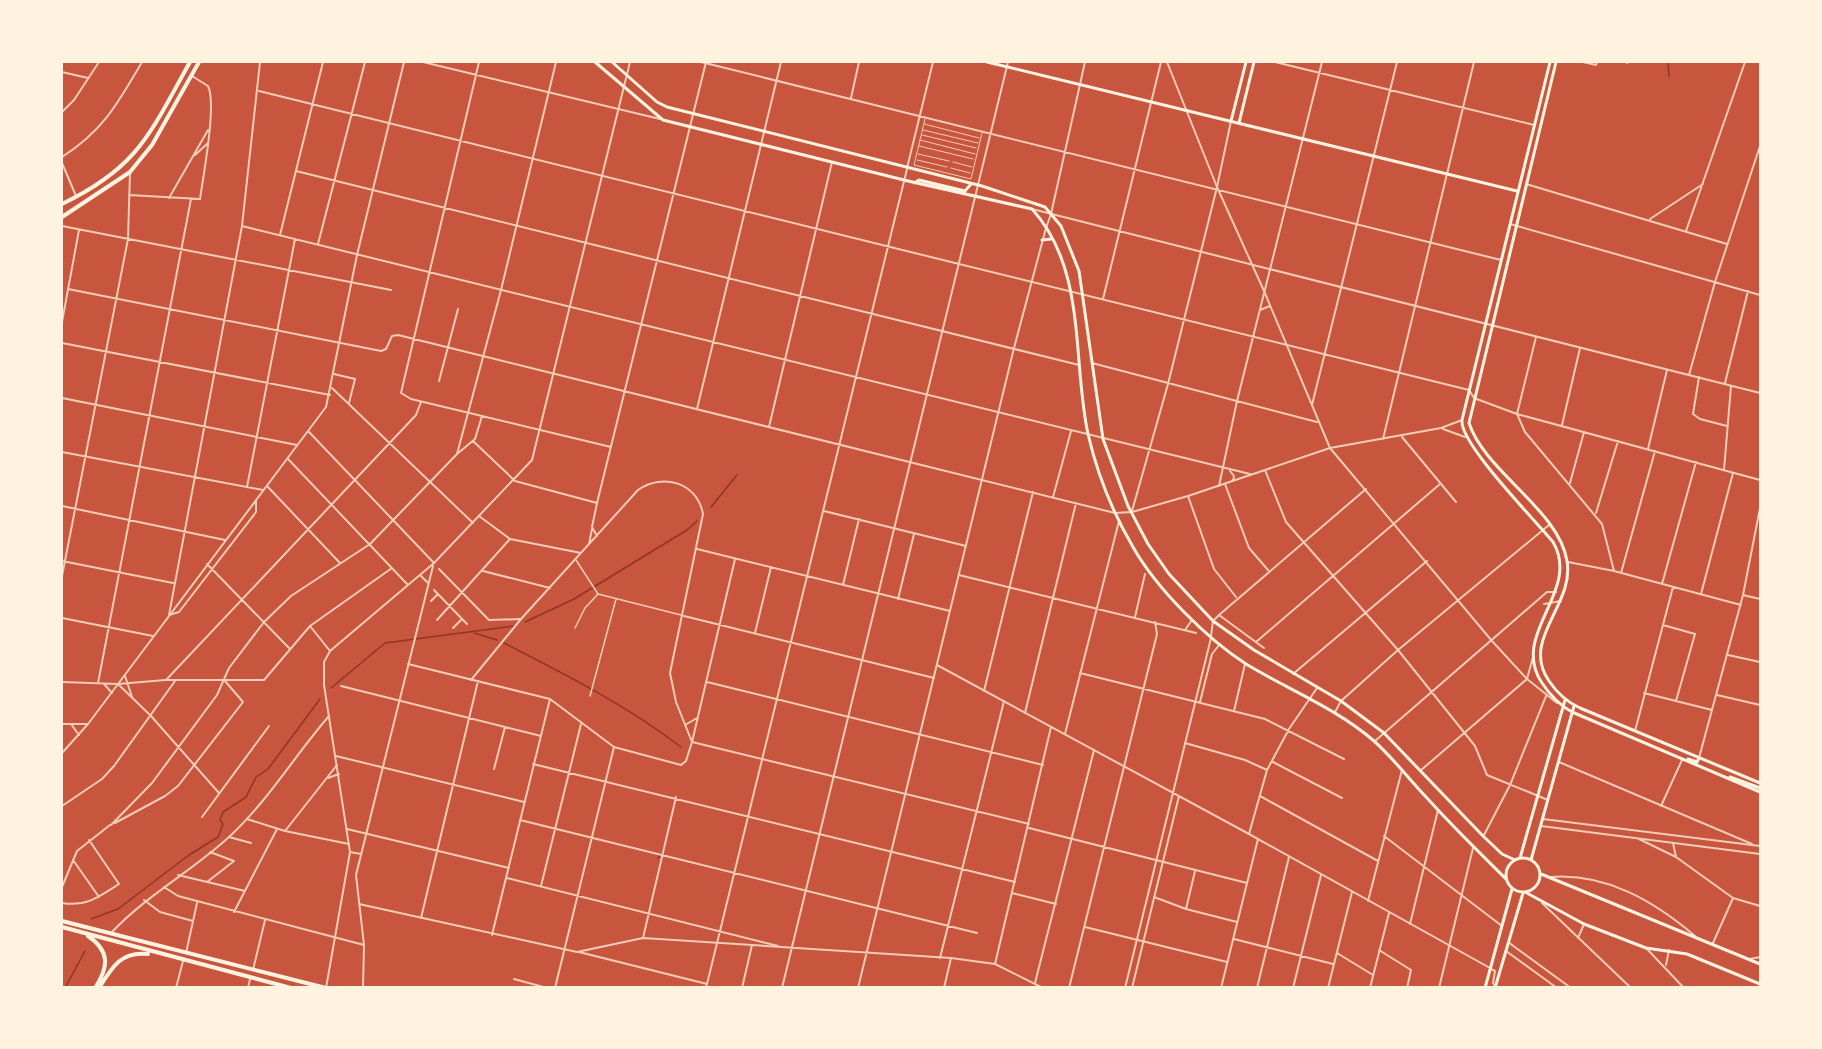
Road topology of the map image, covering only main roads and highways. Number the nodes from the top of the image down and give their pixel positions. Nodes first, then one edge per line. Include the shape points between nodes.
1 (190, 62) edge
2 (199, 62) edge
3 (595, 62) edge
4 (612, 62) edge
5 (987, 62) edge
6 (1246, 62) edge
7 (1254, 62) edge
8 (1550, 62) edge
9 (1556, 62) edge
10 (1236, 103) junction
11 (1243, 105) junction
12 (1231, 121) junction
13 (1239, 123) junction
14 (914, 183) junction
15 (971, 184) junction
16 (1517, 191) junction
17 (62, 204) edge
18 (62, 217) edge
19 (1051, 239) junction
20 (1042, 240) road end
21 (1474, 398) junction
22 (1467, 400) junction
23 (1565, 700) junction
24 (1574, 705) junction
25 (1563, 707) junction
26 (1572, 712) junction
27 (1635, 731) junction
28 (1632, 737) junction
29 (1672, 754) junction
30 (1699, 758) junction
31 (1761, 788) edge
32 (1520, 858) junction
33 (1515, 860) junction
34 (1532, 860) junction
35 (1541, 874) junction
36 (1506, 879) junction
37 (1512, 889) junction
38 (1524, 893) junction
39 (62, 921) edge
40 (62, 927) edge
41 (84, 934) junction
42 (163, 956) junction
43 (1761, 964) edge
44 (1761, 984) edge
45 (97, 987) edge
46 (291, 987) edge
47 (326, 987) edge
48 (1485, 987) edge
49 (1495, 987) edge

1 - 17 highway via 140,148 110,177
2 - 18 highway via 152,145 130,172
3 - 14 main road via 663,120
4 - 15 main road via 667,107
5 - 12 main road
6 - 10 main road
7 - 11 main road
8 - 16 main road
9 - 21 main road
10 - 11 main road
10 - 12 main road
11 - 13 main road
12 - 13 main road
13 - 16 main road
14 - 15 main road via 919,180 965,191
14 - 19 main road via 1032,209
15 - 33 main road via 1036,202 1051,214 1071,247 1085,295 1103,439 1132,512 1169,574 1213,621 1384,732 1483,836
16 - 22 main road
19 - 20 main road
19 - 36 main road via 1066,269 1071,293 1089,435 1114,513 1149,570 1220,644 1245,663 1335,712 1374,741
21 - 22 main road
21 - 23 main road via 1469,420 1473,433 1549,525 1568,562 1568,579 1541,639 1539,657 1544,674
22 - 25 main road via 1462,420 1465,437 1555,545 1560,559 1561,575 1536,632 1533,657 1539,678
23 - 24 main road
23 - 25 main road
24 - 26 main road
24 - 27 main road
25 - 26 main road
25 - 32 main road
26 - 28 main road
26 - 34 main road
27 - 28 main road
27 - 30 main road
28 - 29 main road
29 - 30 main road via 1695,762
29 - 31 main road
30 - 31 main road
32 - 33 main road
32 - 34 main road
33 - 36 main road via 1507,868
34 - 35 main road
35 - 38 main road via 1538,885
35 - 43 main road
36 - 37 main road
37 - 38 main road
37 - 48 main road
38 - 44 main road via 1584,924 1646,948 1687,954
38 - 49 main road
39 - 47 highway
40 - 41 highway
41 - 42 highway
41 - 45 highway via 98,943 105,954 106,967
42 - 45 highway via 126,955
42 - 46 highway

